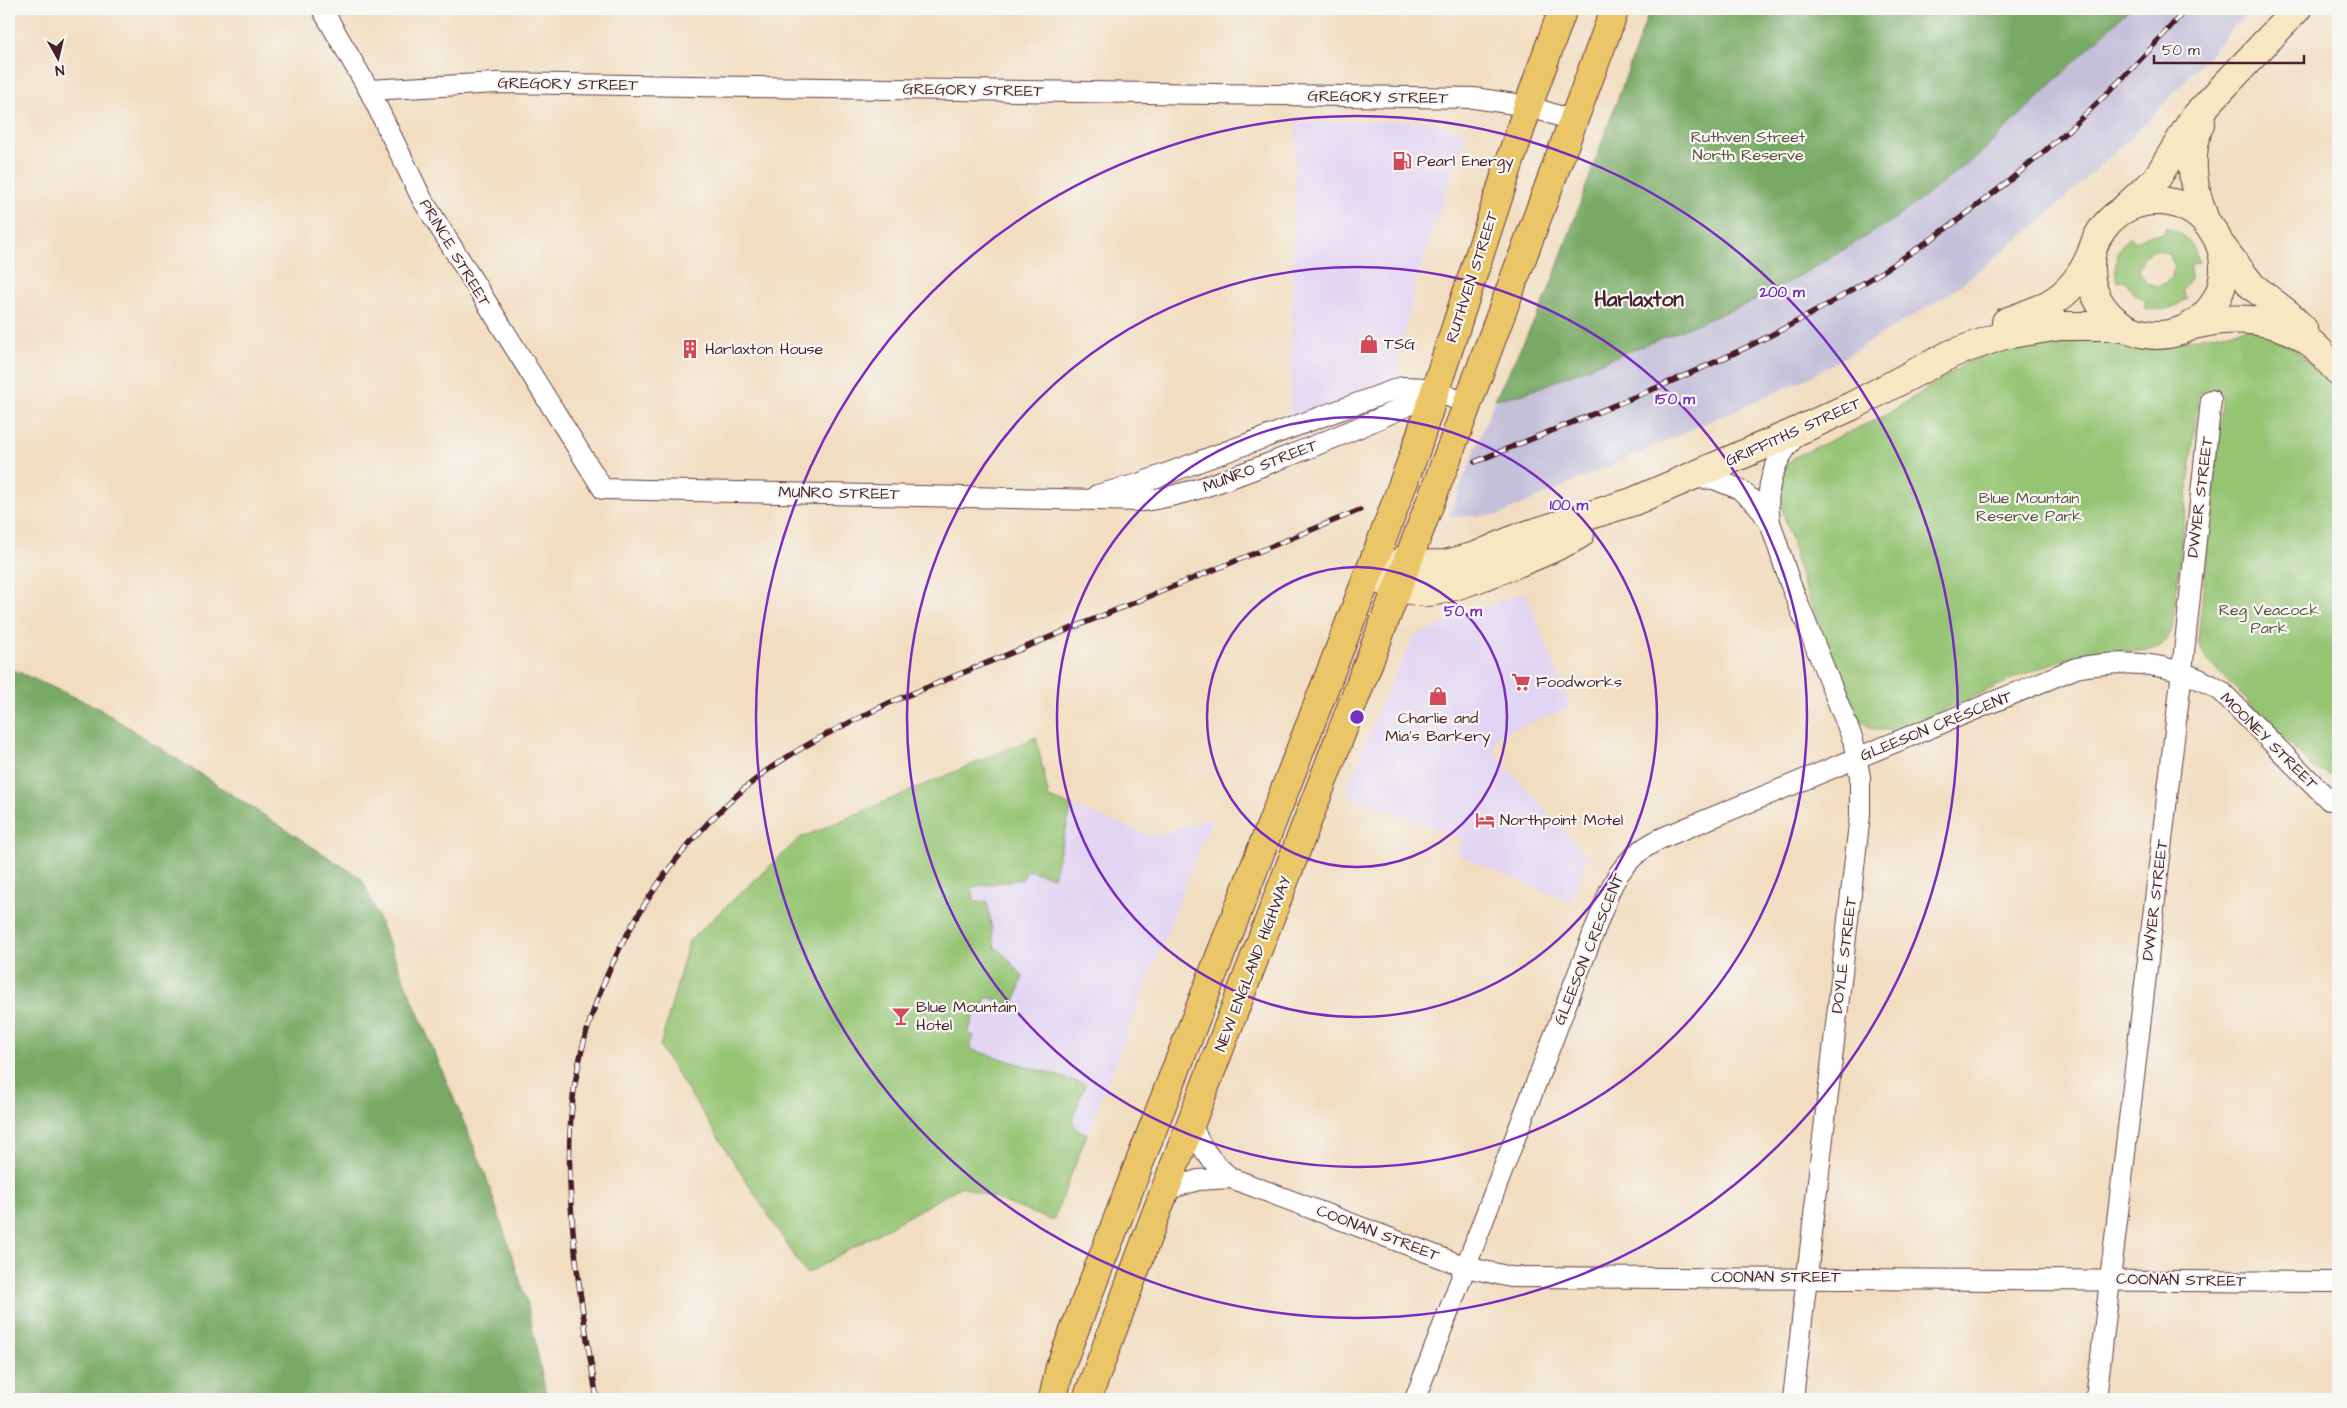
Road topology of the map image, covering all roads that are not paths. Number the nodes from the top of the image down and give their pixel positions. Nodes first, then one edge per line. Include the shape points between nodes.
1 (322, 9) edge
2 (1563, 9) edge
3 (1615, 9) edge
4 (2297, 9) edge
5 (369, 90) junction
6 (2215, 96) junction
7 (1528, 106) junction
8 (1574, 121) junction
9 (2120, 212) junction
10 (2205, 220) junction
11 (2221, 245) junction
12 (2091, 254) junction
13 (2194, 325) junction
14 (2128, 329) junction
15 (2311, 343) junction
16 (1951, 354) junction
17 (2338, 371) edge
18 (1434, 392) junction
19 (2211, 400) dead end
20 (1468, 404) junction
21 (1802, 429) junction
22 (1686, 478) junction
23 (603, 489) joint
24 (1075, 498) junction
25 (1771, 525) junction
26 (1374, 558) junction
27 (1402, 576) junction
28 (2182, 671) junction
29 (1858, 758) junction
30 (2329, 800) dead end
31 (1192, 1123) junction
32 (1231, 1178) junction
33 (1166, 1190) junction
34 (1127, 1195) junction
35 (1466, 1267) junction
36 (1807, 1277) junction
37 (2110, 1279) junction
38 (2338, 1282) edge
39 (1054, 1399) edge
40 (1087, 1399) edge
41 (1416, 1399) edge
42 (1792, 1399) edge
43 (2096, 1399) edge

1 - 5 street, PRINCE STREET
2 - 7 highway, RUTHVEN STREET
3 - 8 highway
4 - 6 main road
5 - 7 street, GREGORY STREET via 507,83 1474,98
5 - 23 street, PRINCE STREET via 422,199
6 - 9 main road via 2193,119 2157,178
6 - 10 main road via 2200,124 2193,156 2194,188
7 - 8 street, GREGORY STREET
7 - 18 highway, RUTHVEN STREET
8 - 20 highway
9 - 10 main road via 2141,203 2164,201 2186,207
9 - 12 main road via 2100,233
10 - 11 main road
11 - 13 main road via 2225,267 2221,290 2210,310
11 - 15 main road via 2252,286 2297,322
12 - 14 main road via 2090,277 2096,298 2110,316
12 - 16 main road, GRIFFITHS STREET via 2078,279 2062,297 2040,310 1986,332
13 - 14 main road via 2180,332 2158,336
13 - 15 main road via 2244,319 2279,327
14 - 16 main road, GRIFFITHS STREET via 2076,326 2032,330 2004,335
15 - 17 main road
16 - 21 main road, GRIFFITHS STREET
18 - 20 street, MUNRO STREET
18 - 24 street, MUNRO STREET via 1418,386 1396,389 1138,484
18 - 24 street, MUNRO STREET via 1311,447 1187,494 1120,502
18 - 26 highway, RUTHVEN STREET, bridge
19 - 28 street, DWYER STREET
20 - 27 highway, NEW ENGLAND HIGHWAY, bridge
21 - 22 main road, GRIFFITHS STREET
21 - 25 street, DOYLE STREET via 1781,454 1774,469 1768,496
22 - 25 street, DOYLE STREET via 1714,479 1740,489 1757,504
22 - 27 main road, GRIFFITHS STREET via 1632,502 1518,538 1464,560
23 - 24 street, MUNRO STREET
25 - 29 street, DOYLE STREET
26 - 27 main road, GRIFFITHS STREET
26 - 34 highway, NEW ENGLAND HIGHWAY
27 - 31 highway, NEW ENGLAND HIGHWAY
28 - 29 street, GLEESON CRESCENT via 2129,663 2076,668
28 - 30 street, MOONEY STREET via 2220,691
28 - 37 street, DWYER STREET
29 - 35 street, GLEESON CRESCENT via 1656,841 1638,851 1621,869 1610,890
29 - 36 street, DOYLE STREET via 1860,815
31 - 32 street, COONAN STREET via 1209,1157
31 - 33 highway, NEW ENGLAND HIGHWAY
32 - 33 street, COONAN STREET via 1198,1180
32 - 35 street, COONAN STREET
33 - 34 highway via 1155,1180 1147,1179 1134,1184
33 - 40 highway, NEW ENGLAND HIGHWAY
34 - 39 highway, NEW ENGLAND HIGHWAY via 1060,1367
35 - 36 street, COONAN STREET via 1528,1277
35 - 41 street, GLEESON CRESCENT
36 - 37 street, COONAN STREET
36 - 42 street, DOYLE STREET
37 - 38 street, COONAN STREET
37 - 43 street, DWYER STREET

